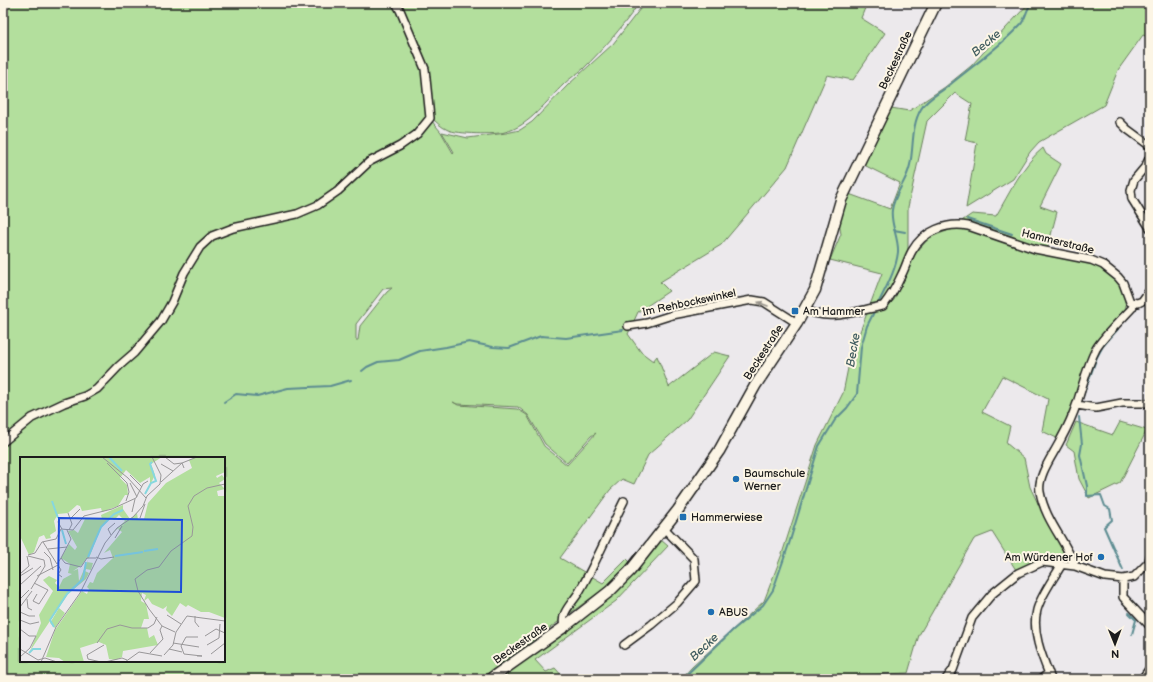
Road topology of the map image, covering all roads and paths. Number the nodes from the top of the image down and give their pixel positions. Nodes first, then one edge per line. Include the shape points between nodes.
1 (396, 3) edge
2 (936, 3) edge
3 (1120, 122) dead end
4 (1150, 146) edge
5 (1150, 157) edge
6 (1150, 228) edge
7 (1150, 290) edge
8 (1134, 304) junction
9 (804, 309) junction
10 (797, 324) junction
11 (628, 326) dead end
12 (1150, 403) edge
13 (1077, 405) junction
14 (3, 442) edge
15 (624, 501) dead end
16 (664, 528) junction
17 (1150, 557) edge
18 (1062, 564) junction
19 (1075, 566) junction
20 (1123, 579) junction
21 (1150, 626) edge
22 (564, 627) junction
23 (624, 645) dead end
24 (1150, 668) edge
25 (1050, 676) edge
26 (490, 679) edge
27 (946, 679) edge
28 (1041, 679) edge
29 (1142, 679) edge

1 - 14 street via 425,69 430,118 417,134 369,162 338,191 318,205 297,214 233,228 212,236 200,247 184,273 161,321 134,353 97,389 32,418
2 - 9 main road, Beckestraße via 841,200 815,290
3 - 4 street
5 - 6 street via 1134,180 1131,190 1132,199
7 - 8 street via 1142,301
8 - 9 street, Hammerstraße via 1130,302 1118,277 1103,265 1091,260 1035,249 959,225 935,230 916,244 902,275 883,306 830,316 813,314
8 - 13 street via 1097,348 1084,379
9 - 10 main road, Beckestraße
10 -> 11 street, Im Rehbockswinkel via 764,302 752,300
10 - 16 main road, Beckestraße via 755,386 719,451
12 - 13 street via 1122,403 1096,408
13 - 19 street via 1040,482 1040,491 1048,517 1070,552
15 - 22 street, Beckestraße via 592,569 564,614
16 - 22 main road, Beckestraße via 630,571 610,591
16 - 23 street via 694,559 696,581 677,603
17 - 20 street via 1149,562 1134,577
18 - 19 street
18 - 25 street via 1037,610 1038,640
18 - 27 street via 1042,562 1018,573 992,594 972,618 953,670
19 - 20 street via 1105,577
20 - 21 street via 1123,597
22 - 26 main road, Beckestraße
24 - 29 street
25 - 28 street

